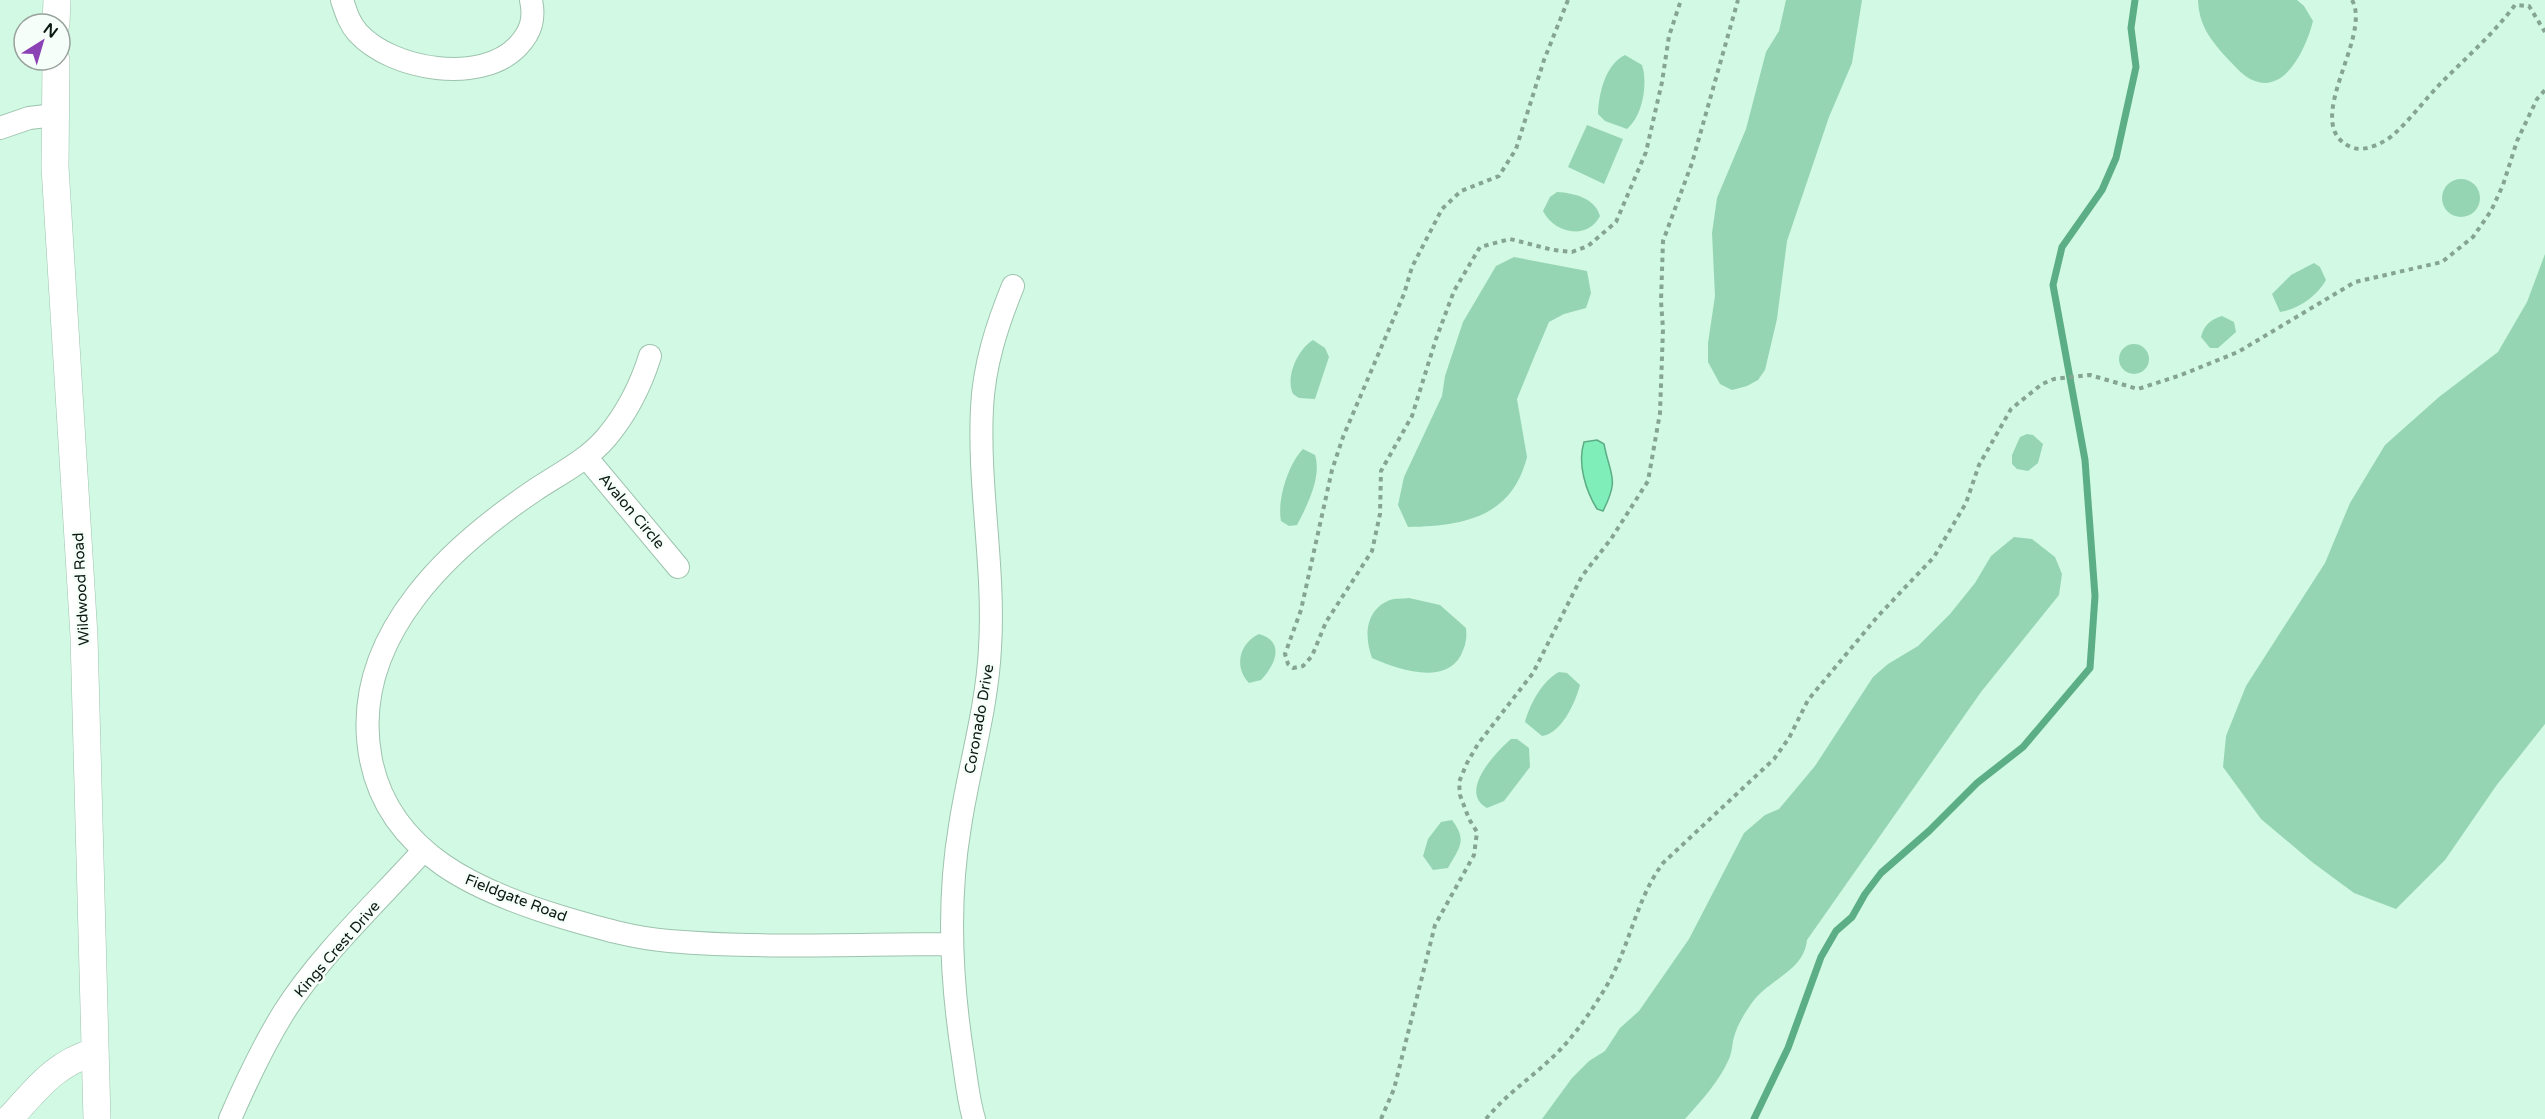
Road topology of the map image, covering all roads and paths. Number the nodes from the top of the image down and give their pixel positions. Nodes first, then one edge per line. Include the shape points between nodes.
1 (342, 0) edge
2 (531, 0) edge
3 (1568, 0) edge
4 (1681, 0) edge
5 (1738, 0) edge
6 (2352, 0) edge
7 (2523, 3) edge
8 (2545, 32) edge
9 (56, 72) edge
10 (2545, 90) edge
11 (55, 115) junction
12 (0, 128) edge
13 (1013, 286) dead end
14 (650, 357) dead end
15 (586, 457) junction
16 (678, 567) dead end
17 (423, 851) junction
18 (951, 944) junction
19 (94, 1052) junction
20 (9, 1119) edge
21 (97, 1119) edge
22 (230, 1119) edge
23 (974, 1119) edge
24 (1381, 1119) edge
25 (1486, 1119) edge

1 - 2 street via 348,20 367,40 394,57 449,69 473,68 512,51 531,26
3 - 4 path via 1516,149 1499,176 1461,191 1442,209 1412,267 1342,437 1301,610 1285,654 1293,668 1303,666 1312,656 1326,622 1372,551 1380,514 1381,471 1413,416 1454,291 1480,247 1510,239 1572,252 1588,246 1616,222 1646,152 1669,36
5 - 24 path via 1692,163 1663,241 1660,413 1648,481 1582,576 1533,673 1467,763 1460,795 1477,831 1478,842 1435,925 1394,1089
6 - 7 path via 2356,8 2354,40 2331,112 2342,142 2354,149 2371,147 2392,136 2496,30 2515,5
7 - 8 path
9 - 11 street, Wildwood Road
10 - 25 path via 2527,118 2491,211 2473,237 2442,262 2355,282 2238,352 2157,383 2138,389 2090,375 2054,379 2011,409 1979,465 1966,503 1934,557 1878,616 1808,700 1774,759 1683,842 1648,883 1618,964 1582,1024 1557,1053 1504,1097
11 - 12 street via 29,117
11 - 19 street, Wildwood Road via 64,333 84,636
13 - 18 street, Coronado Drive via 987,364 982,406 990,655 959,828
14 - 15 street, Fieldgate Road via 627,412
15 - 16 street, Avalon Circle
15 - 17 street, Fieldgate Road via 490,523 445,564 417,594 394,627 380,657 367,717 374,773 402,829
17 - 18 street, Fieldgate Road via 482,888 612,932 655,939 771,945
17 - 22 street, Kings Crest Drive via 290,1003 249,1074
18 - 23 street, Coronado Drive via 957,1019
19 - 20 street via 56,1068
19 - 21 street, Wildwood Road

